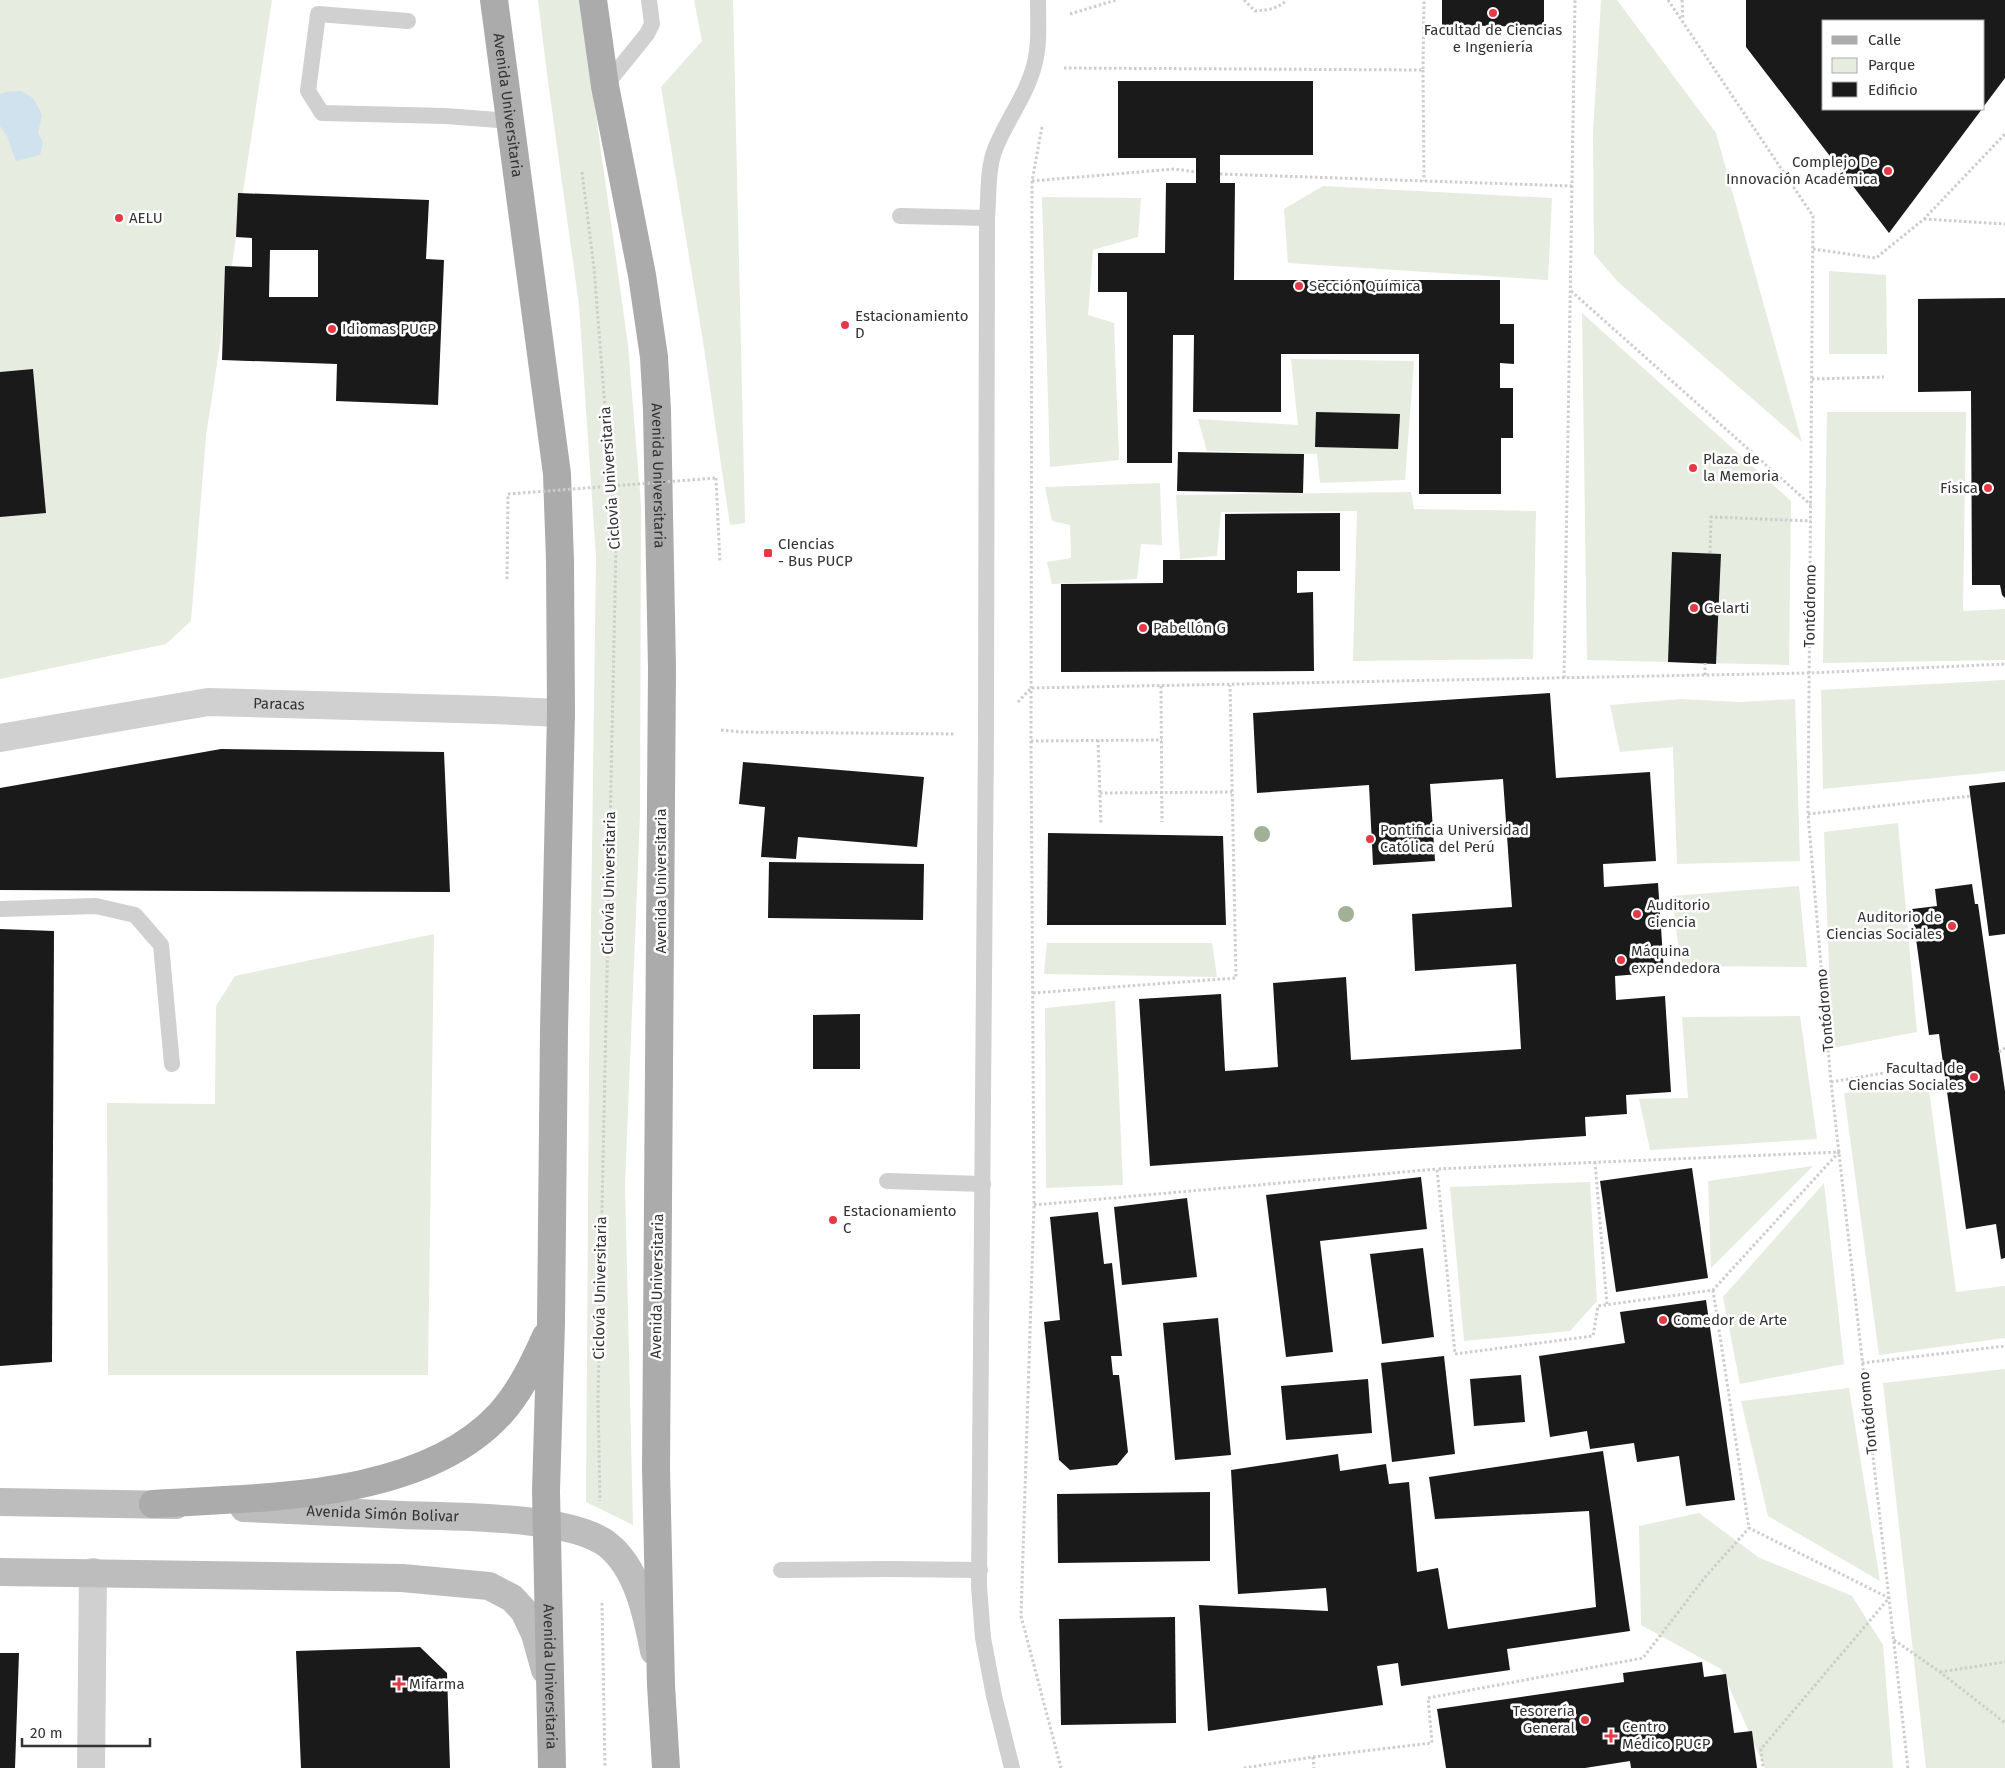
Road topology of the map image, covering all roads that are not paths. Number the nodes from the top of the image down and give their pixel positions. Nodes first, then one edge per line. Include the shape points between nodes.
1 (494, 0) edge
2 (593, 0) edge
3 (649, 0) edge
4 (1038, 0) edge
5 (319, 7) edge
6 (408, 21) dead end
7 (605, 86) junction
8 (511, 121) junction
9 (900, 216) dead end
10 (987, 218) junction
11 (560, 713) junction
12 (0, 738) edge
13 (0, 909) edge
14 (172, 1064) dead end
15 (888, 1180) dead end
16 (982, 1184) junction
17 (551, 1323) junction
18 (0, 1502) edge
19 (153, 1504) junction
20 (547, 1524) junction
21 (781, 1570) dead end
22 (980, 1570) junction
23 (0, 1572) edge
24 (93, 1572) junction
25 (661, 1685) junction
26 (550, 1696) junction
27 (91, 1768) edge
28 (552, 1768) edge
29 (666, 1768) edge
30 (1012, 1768) edge

1 - 8 main road, Avenida Universitaria
2 - 7 main road, Avenida Universitaria
3 - 7 lane via 652,24 647,34
4 - 10 lane via 1035,65 995,150 990,170
5 - 6 lane
5 - 8 lane via 308,91 322,113
7 - 25 main road, Avenida Universitaria via 642,274 654,357 657,410 662,668 656,1468
8 - 11 main road, Avenida Universitaria via 557,474
9 - 10 lane
10 - 16 lane
11 - 12 street, Paracas via 208,702
11 - 17 main road, Avenida Universitaria
13 - 14 lane via 96,906 135,916 161,945
15 - 16 lane
16 - 22 lane
17 - 19 main road via 518,1389 501,1412 470,1439 426,1464 378,1480 335,1488
17 - 20 main road, Avenida Universitaria
18 - 19 main road, Avenida Simón Bolivar
19 - 20 main road, Avenida Simón Bolivar
20 - 25 main road, Avenida Simón Bolivar via 601,1540 624,1564 648,1623
20 - 26 main road, Avenida Universitaria
21 - 22 lane
22 - 30 lane via 983,1638
23 - 24 main road
24 - 26 main road via 402,1578 489,1586 512,1598 524,1611 539,1646
24 - 27 street
25 - 29 main road, Avenida Universitaria
26 - 28 main road, Avenida Universitaria

